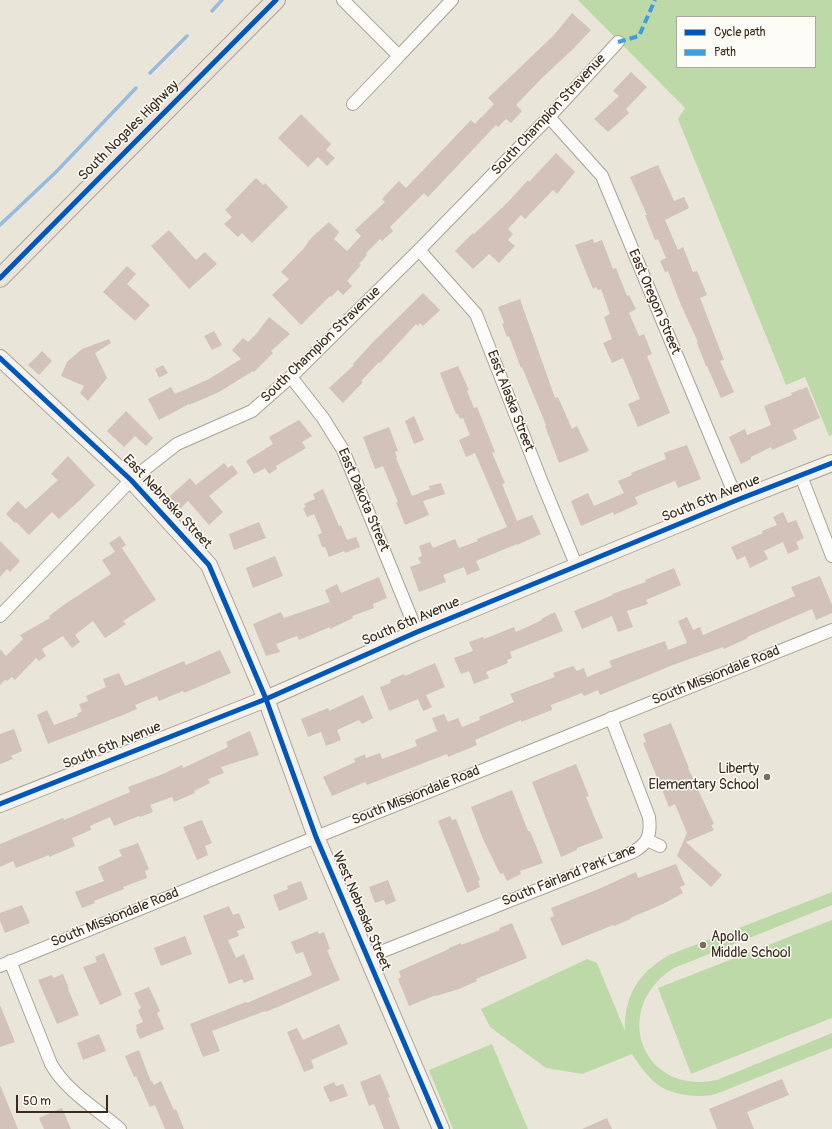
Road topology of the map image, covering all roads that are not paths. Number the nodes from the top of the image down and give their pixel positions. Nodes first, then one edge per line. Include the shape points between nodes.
1 (276, 0) edge
2 (343, 0) edge
3 (452, 0) edge
4 (618, 42) dead end
5 (399, 56) junction
6 (353, 104) dead end
7 (549, 117) junction
8 (419, 250) junction
9 (0, 278) edge
10 (0, 358) edge
11 (290, 377) junction
12 (832, 463) edge
13 (801, 476) junction
14 (132, 480) junction
15 (737, 500) junction
16 (832, 556) edge
17 (577, 567) junction
18 (0, 616) edge
19 (832, 630) edge
20 (417, 632) junction
21 (266, 699) junction
22 (611, 718) junction
23 (0, 804) edge
24 (316, 836) junction
25 (647, 840) junction
26 (660, 846) dead end
27 (368, 957) junction
28 (5, 963) edge
29 (120, 1129) edge
30 (441, 1129) edge

1 - 9 main road, South Nogales Highway
2 - 5 street
3 - 5 street
4 - 7 street, South Champion Stravenue
5 - 6 street
7 - 8 street, South Champion Stravenue
7 - 15 street, East Oregon Street via 602,176
8 - 11 street, South Champion Stravenue
8 - 17 street, East Alaska Street via 476,314
10 - 14 street, East Nebraska Street
11 - 14 street, South Champion Stravenue via 252,411 177,444
11 - 20 street, East Dakota Street via 323,418 342,450
12 - 13 street, South 6th Avenue
13 - 15 street, South 6th Avenue
13 - 16 street
14 - 18 street, South Champion Stravenue
14 - 21 street, East Nebraska Street via 209,565
15 - 17 street, South 6th Avenue
17 - 20 street, South 6th Avenue
19 - 22 street, South Missiondale Road
20 - 21 street, South 6th Avenue
21 - 23 street, South 6th Avenue
21 - 24 street, West Nebraska Street
22 - 24 street, South Missiondale Road
22 - 25 street, South Fairland Park Lane via 649,817
24 - 27 street, West Nebraska Street
24 - 28 street, South Missiondale Road
25 - 26 street
25 - 27 street, South Fairland Park Lane via 634,852
27 - 30 street, West Nebraska Street
28 - 29 street via 57,1074 70,1090

